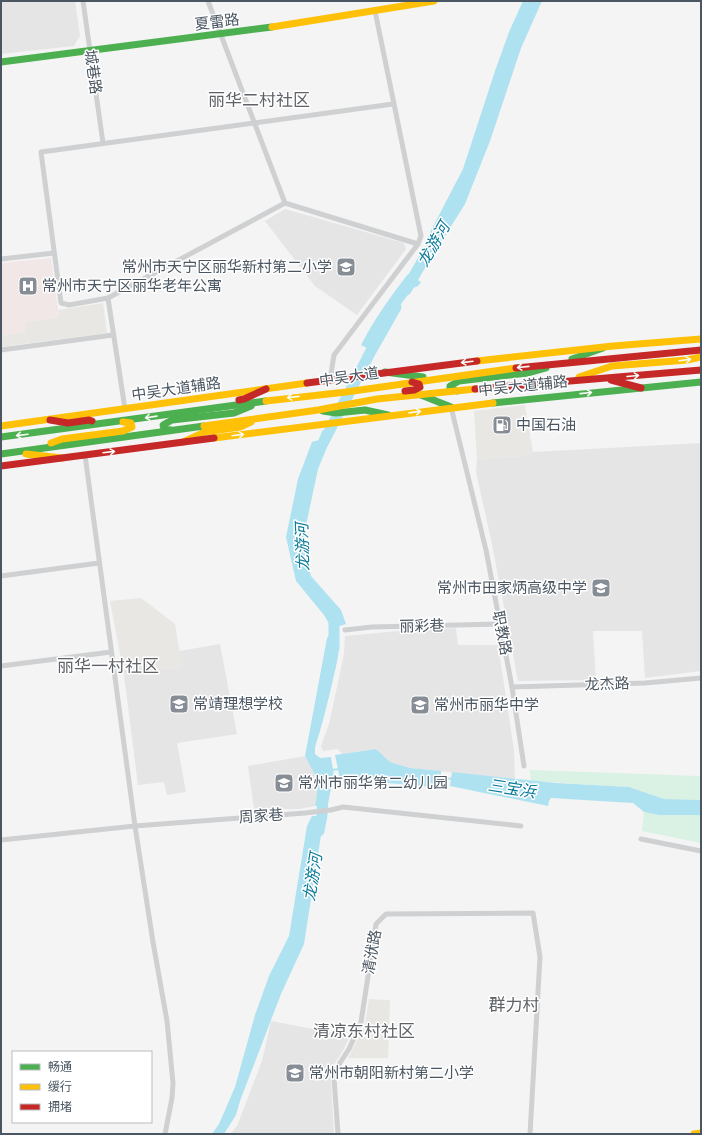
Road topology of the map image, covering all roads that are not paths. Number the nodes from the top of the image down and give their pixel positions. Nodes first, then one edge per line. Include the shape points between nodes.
1 (83, 1) edge
2 (208, 1) edge
3 (434, 1) edge
4 (374, 11) junction
5 (221, 34) junction
6 (90, 51) junction
7 (1, 62) edge
8 (394, 104) junction
9 (254, 123) junction
10 (103, 143) junction
11 (285, 204) junction
12 (418, 244) junction
13 (54, 253) junction
14 (1, 260) edge
15 (108, 298) junction
16 (113, 336) junction
17 (701, 339) edge
18 (603, 348) junction
19 (1, 350) edge
20 (701, 352) edge
21 (701, 357) edge
22 (562, 363) junction
23 (701, 370) edge
24 (386, 372) junction
25 (604, 378) junction
26 (433, 379) junction
27 (330, 380) junction
28 (565, 381) junction
29 (412, 382) junction
30 (701, 382) edge
31 (641, 388) junction
32 (266, 389) junction
33 (458, 391) junction
34 (420, 395) junction
35 (265, 401) junction
36 (357, 402) junction
37 (451, 407) junction
38 (125, 409) junction
39 (318, 410) junction
40 (194, 411) junction
41 (388, 415) junction
42 (259, 418) junction
43 (50, 420) junction
44 (121, 421) junction
45 (105, 424) junction
46 (1, 426) edge
47 (174, 430) junction
48 (1, 437) edge
49 (183, 442) junction
50 (29, 450) junction
51 (13, 452) junction
52 (1, 454) edge
53 (85, 455) junction
54 (62, 458) junction
55 (1, 466) edge
56 (99, 564) junction
57 (1, 576) edge
58 (500, 624) junction
59 (344, 630) dead end
60 (111, 652) junction
61 (1, 666) edge
62 (701, 678) edge
63 (512, 687) junction
64 (524, 766) dead end
65 (135, 826) junction
66 (522, 826) dead end
67 (641, 839) dead end
68 (1, 840) edge
69 (701, 851) edge
70 (701, 1133) edge
71 (165, 1134) edge
72 (338, 1134) edge
73 (530, 1134) edge
74 (694, 1134) edge

1 - 6 street, 城巷路
2 - 5 street
3 - 4 main road, 夏雷路
4 - 5 main road, 夏雷路
4 - 8 street
5 - 6 main road, 夏雷路
5 - 9 street
6 - 7 main road, 夏雷路
6 - 10 street, 城巷路
8 - 9 street
8 - 12 street via 420,236
9 - 10 street
9 - 11 street
10 - 13 street via 41,152
11 - 12 street
11 - 15 street
12 - 27 street via 334,355
13 - 14 street
13 - 15 street via 61,303 70,305
15 - 16 street
16 - 19 street
16 - 38 street
17 - 18 main road, 中吴大道辅路
18 - 22 main road
18 -> 24 main road, 中吴大道辅路 via 521,355
20 - 22 main road, 中吴大道
28 -> 21 main road via 612,366
22 -> 26 main road, 中吴大道
22 - 33 main road via 528,373 460,381 450,386
25 -> 23 main road, 中吴大道
24 - 26 main road
24 - 27 main road, 中吴大道辅路
25 - 28 main road, 中吴大道
25 - 31 main road
26 - 29 main road, 中吴大道
27 - 32 main road, 中吴大道辅路
28 - 33 main road, 中吴大道
29 -> 35 main road, 中吴大道
29 - 36 main road via 419,384 420,387
30 - 31 main road, 中吴大道辅路
37 -> 31 main road, 中吴大道辅路
32 - 38 main road, 中吴大道辅路
32 - 40 main road via 244,399 218,402
33 - 34 main road, 中吴大道
34 - 36 main road, 中吴大道
34 - 37 main road
35 - 40 main road, 中吴大道
35 - 47 main road via 234,413 172,420 163,424 164,429
36 - 39 main road, 中吴大道
41 -> 37 main road, 中吴大道辅路
37 - 58 street, 职教路 via 486,550
38 - 43 main road, 中吴大道辅路
39 - 41 main road via 336,413 365,410
39 - 42 main road, 中吴大道
40 -> 44 main road, 中吴大道
49 -> 41 main road, 中吴大道辅路
42 - 47 main road, 中吴大道
42 - 49 main road via 240,427 205,432
43 - 45 main road via 68,423 89,420
43 - 46 main road, 中吴大道辅路
44 - 45 main road, 中吴大道
44 - 50 main road via 131,423 132,427 122,431 62,439
45 -> 48 main road, 中吴大道
47 - 50 main road, 中吴大道
53 -> 49 main road
50 - 51 main road, 中吴大道
51 - 52 main road, 中吴大道
51 - 54 main road
53 - 54 main road
53 - 56 street
54 - 55 main road
56 - 57 street
56 - 60 street
58 - 59 street, 丽彩巷 via 372,626
58 - 63 street, 职教路
60 - 61 street
60 - 65 street
62 - 63 street, 龙杰路 via 645,683
63 - 64 street, 职教路
65 - 66 street, 周家巷 via 305,813 343,807
65 - 68 street, 周家巷
65 - 71 street via 167,1020 172,1067 172,1098
67 - 69 street
70 - 74 main road
72 - 73 street, 清洑路 via 334,1078 336,1069 349,1049 361,1022 376,924 386,914 533,913 540,957

